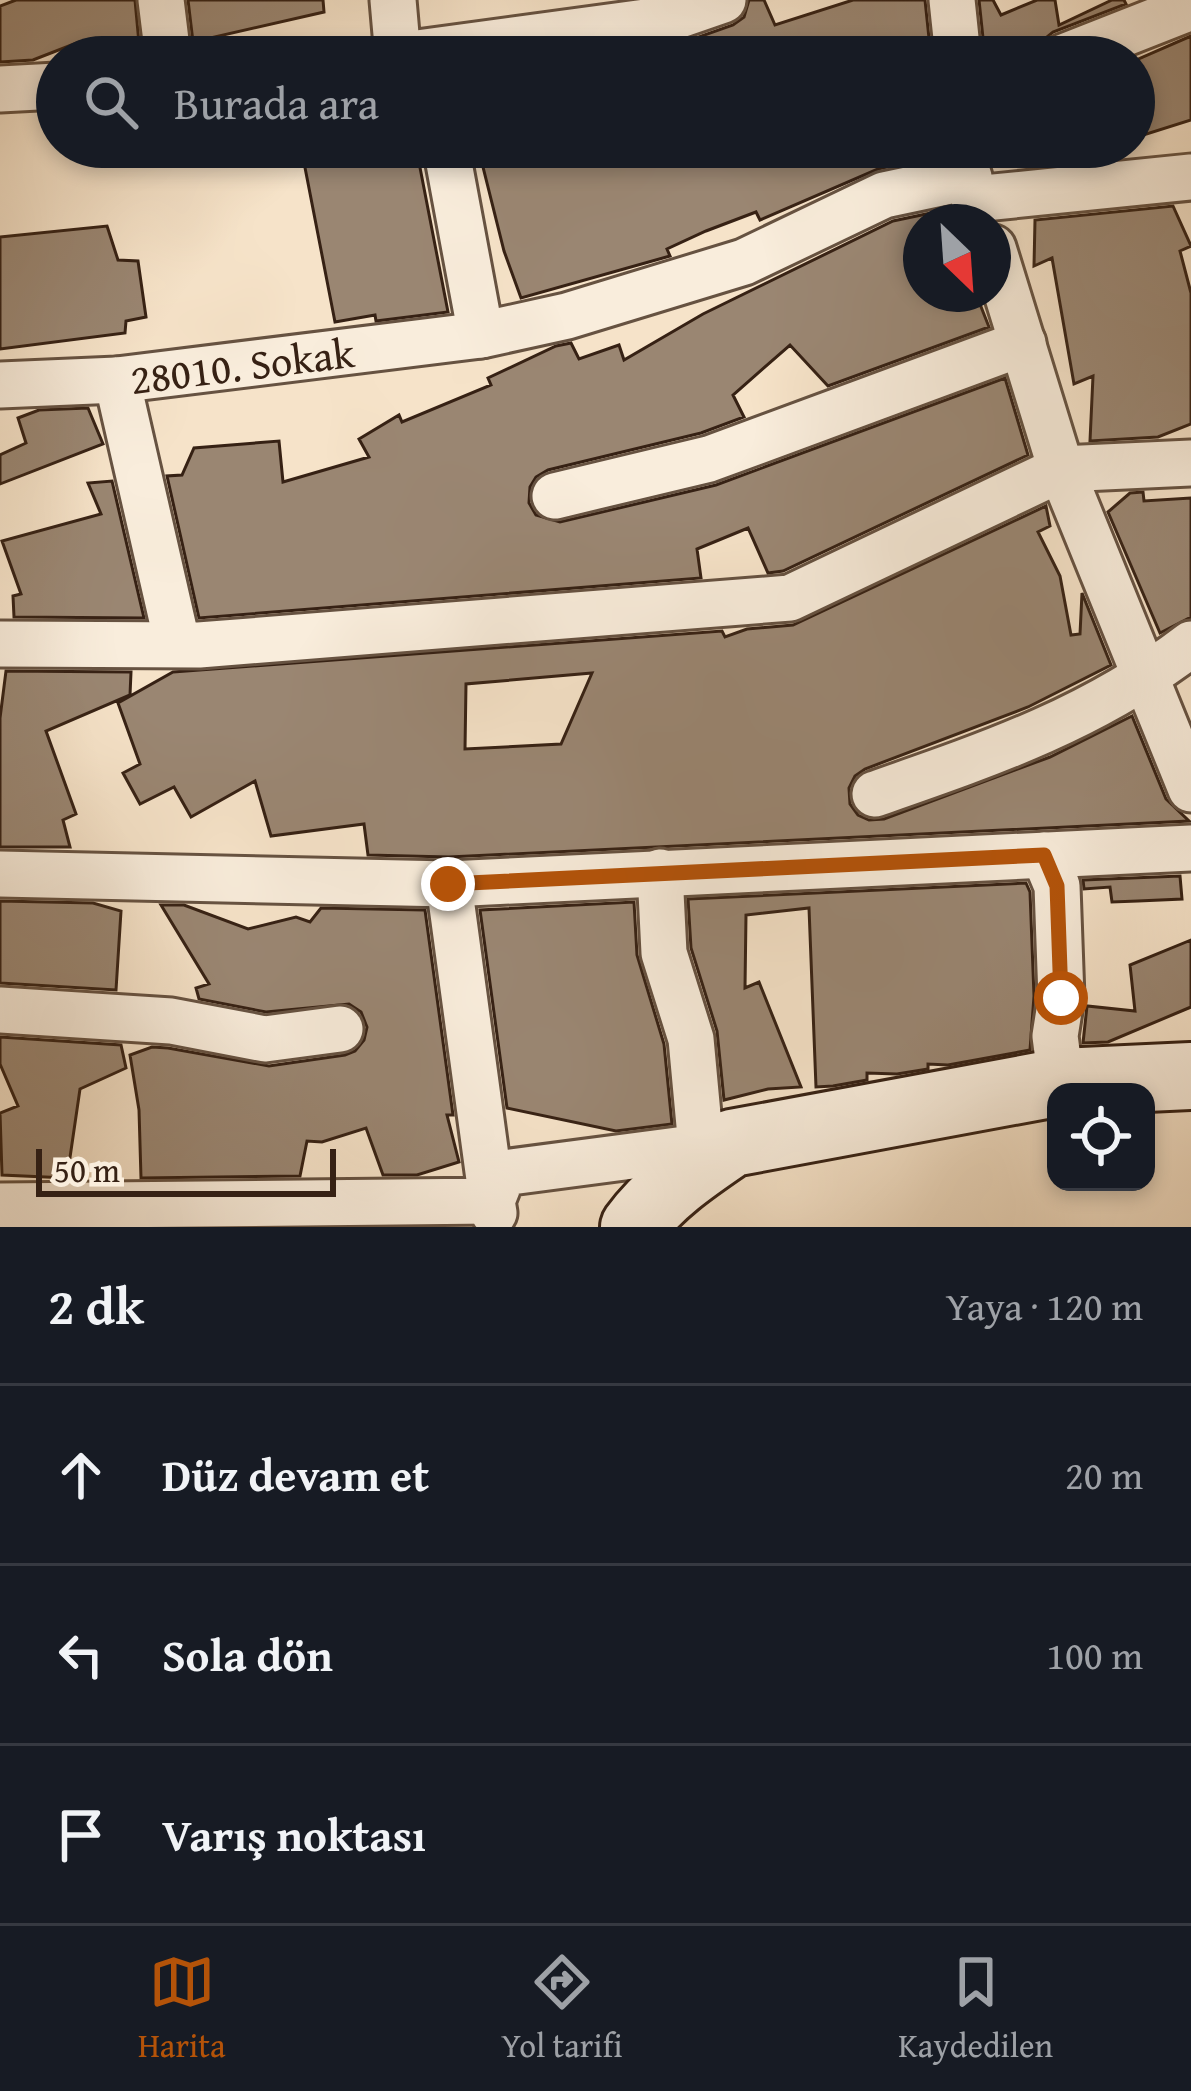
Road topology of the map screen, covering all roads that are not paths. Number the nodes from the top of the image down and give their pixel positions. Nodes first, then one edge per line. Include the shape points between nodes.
1 (161, 0) edge
2 (394, 0) edge
3 (952, 0) edge
4 (698, 4) edge
5 (1191, 7) edge
6 (165, 36) edge
7 (397, 36) edge
8 (544, 36) edge
9 (956, 36) edge
10 (1117, 36) edge
11 (36, 87) edge
12 (0, 89) edge
13 (450, 168) edge
14 (1191, 177) edge
15 (974, 186) edge
16 (1011, 305) edge
17 (481, 335) junction
18 (1023, 343) junction
19 (117, 380) junction
20 (0, 385) edge
21 (1191, 463) edge
22 (1061, 469) junction
23 (555, 496) dead end
24 (177, 642) junction
25 (0, 644) edge
26 (1191, 644) edge
27 (1165, 695) edge
28 (1191, 789) edge
29 (875, 794) dead end
30 (1191, 848) edge
31 (1044, 855) junction
32 (660, 872) junction
33 (0, 874) edge
34 (448, 884) junction
35 (0, 1010) edge
36 (340, 1029) dead end
37 (1191, 1076) edge
38 (1061, 1082) junction
39 (717, 1145) junction
40 (0, 1206) edge
41 (494, 1214) edge
42 (634, 1227) edge

1 - 6 street
2 - 7 street
3 - 9 street
4 - 8 street via 646,22
5 - 10 street
11 - 12 street
13 - 17 street
14 - 15 street, 28010. Sokak
15 - 17 street, 28010. Sokak via 884,195 744,262
16 - 18 street
17 - 19 street, 28010. Sokak
18 - 22 street
18 - 23 street via 709,459
19 - 20 street, 28010. Sokak
19 - 24 street
21 - 22 street
22 - 24 street via 790,598
22 - 27 street
24 - 25 street
26 - 27 street
27 - 28 street
27 - 29 street
30 - 31 street
31 - 32 street
31 - 38 street via 1057,886
32 - 34 street
32 - 39 street via 664,953
33 - 34 street
34 - 41 street
35 - 36 street via 171,1022 265,1040
37 - 38 street
38 - 39 street
39 - 41 street via 503,1173
39 - 42 street
40 - 41 street

